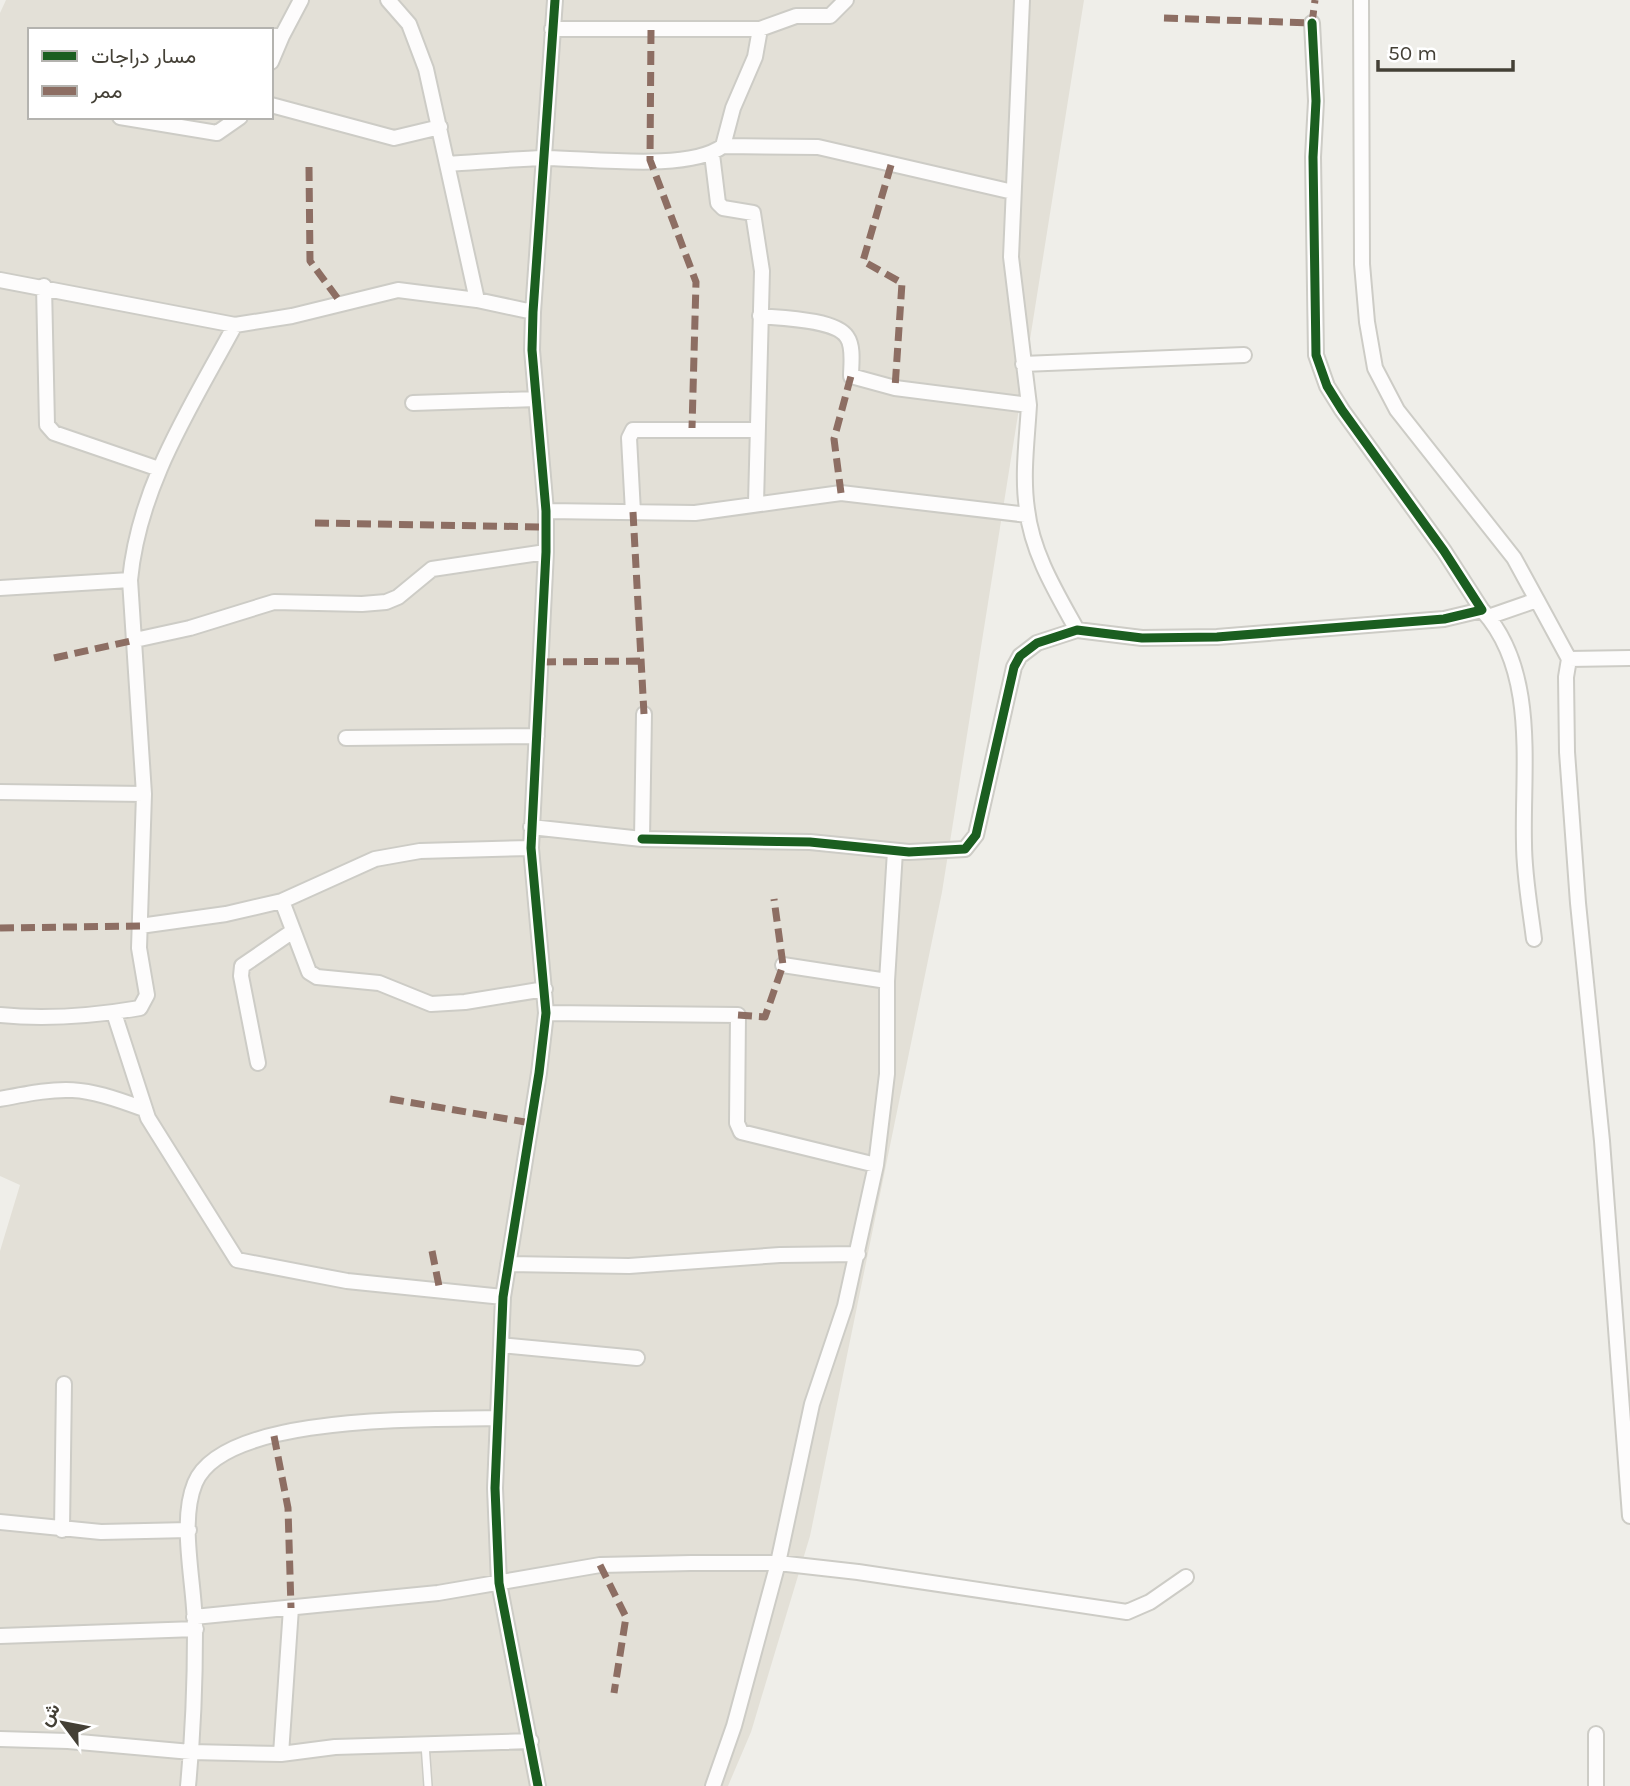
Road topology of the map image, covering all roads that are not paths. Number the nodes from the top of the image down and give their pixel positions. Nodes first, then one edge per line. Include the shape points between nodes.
1 (302, 0) edge
2 (388, 0) edge
3 (555, 0) edge
4 (846, 0) edge
5 (1022, 0) edge
6 (1361, 0) edge
7 (1312, 23) dead end
8 (552, 29) junction
9 (760, 29) junction
10 (276, 36) edge
11 (273, 106) edge
12 (132, 119) edge
13 (237, 119) edge
14 (440, 127) junction
15 (717, 150) junction
16 (543, 158) junction
17 (448, 164) junction
18 (1013, 192) junction
19 (0, 280) edge
20 (44, 286) junction
21 (477, 300) junction
22 (533, 312) junction
23 (760, 316) junction
24 (235, 325) junction
25 (1244, 355) dead end
26 (1023, 364) junction
27 (536, 399) junction
28 (412, 403) dead end
29 (1029, 405) junction
30 (756, 430) junction
31 (159, 469) junction
32 (756, 503) junction
33 (546, 511) junction
34 (633, 512) junction
35 (1028, 515) junction
36 (546, 552) junction
37 (130, 580) junction
38 (0, 588) edge
39 (1537, 600) junction
40 (1485, 614) junction
41 (1077, 630) junction
42 (135, 640) junction
43 (1630, 658) edge
44 (1569, 659) junction
45 (644, 714) dead end
46 (537, 736) junction
47 (346, 738) dead end
48 (0, 792) edge
49 (145, 794) junction
50 (531, 827) junction
51 (642, 839) junction
52 (531, 848) junction
53 (895, 851) junction
54 (282, 901) junction
55 (140, 926) junction
56 (293, 931) junction
57 (1534, 939) dead end
58 (783, 965) dead end
59 (887, 981) junction
60 (545, 989) junction
61 (114, 1013) junction
62 (546, 1013) junction
63 (0, 1015) edge
64 (257, 1063) dead end
65 (0, 1099) edge
66 (144, 1109) junction
67 (876, 1165) junction
68 (858, 1254) junction
69 (508, 1264) junction
70 (503, 1297) junction
71 (501, 1345) junction
72 (637, 1358) dead end
73 (64, 1384) dead end
74 (497, 1418) junction
75 (1630, 1517) edge
76 (0, 1522) edge
77 (62, 1530) junction
78 (189, 1530) junction
79 (778, 1563) junction
80 (1186, 1577) dead end
81 (499, 1583) junction
82 (291, 1608) junction
83 (195, 1623) junction
84 (0, 1636) edge
85 (1596, 1734) dead end
86 (0, 1739) edge
87 (531, 1741) junction
88 (425, 1743) junction
89 (191, 1752) junction
90 (281, 1754) junction
91 (188, 1786) edge
92 (428, 1786) edge
93 (538, 1786) edge
94 (713, 1786) edge
95 (1596, 1786) edge

1 - 10 street
2 - 14 street via 418,42
3 - 8 street
4 - 9 street via 830,16 796,16
5 - 18 street
6 - 39 street via 1362,264 1368,335 1376,368 1397,410 1514,558
7 - 40 street via 1316,355 1342,410
8 - 9 street
8 - 16 street
9 - 15 street via 755,57
11 - 14 street via 394,138
12 - 13 street via 217,133
14 - 17 street
15 - 16 street via 650,160
15 - 18 street via 818,147
15 - 23 street via 718,203 723,208 750,211 755,217 762,271
16 - 17 street
16 - 22 street
17 - 21 street
18 - 26 street via 1011,257
19 - 20 street
20 - 24 street
20 - 31 street via 47,425 54,433
21 - 22 street
21 - 24 street via 398,289 292,316
22 - 27 street
23 - 29 street via 822,324 840,331 850,346 851,376 895,388
23 - 30 street
24 - 31 street
25 - 26 street
26 - 29 street
27 - 28 street
27 - 33 street
29 - 35 street
30 - 32 street
30 - 34 street via 633,430 629,438
31 - 37 street via 137,534
32 - 34 street via 709,513
32 - 35 street via 841,493
33 - 34 street
33 - 36 street
35 - 41 street via 1040,558
36 - 42 street via 432,569 386,602 274,602
36 - 46 street
37 - 38 street
37 - 42 street
39 - 40 street
39 - 44 street
40 - 41 street via 1204,638 1142,638
40 - 57 street via 1512,662 1519,693 1524,732 1524,847
41 - 53 street via 1037,643 1020,656 972,842 952,852
42 - 49 street
43 - 44 street
44 - 75 street via 1567,752
45 - 51 street
46 - 47 street
46 - 50 street
48 - 49 street
49 - 55 street
50 - 51 street
50 - 52 street
51 - 53 street via 818,842
52 - 54 street via 430,850 375,859
52 - 60 street
53 - 59 street
54 - 55 street
54 - 56 street
55 - 61 street via 146,1000 140,1009
56 - 60 street via 313,975 379,984 425,1003 465,1002
56 - 64 street via 242,966
58 - 59 street
59 - 67 street via 887,1074
60 - 62 street
61 - 63 street via 53,1019
61 - 66 street
62 - 67 street via 738,1015 737,1123 741,1132
62 - 69 street
65 - 66 street via 73,1088
66 - 70 street via 237,1260 347,1281
67 - 68 street
68 - 69 street via 629,1266
68 - 79 street via 812,1404
69 - 70 street
70 - 71 street
71 - 72 street
71 - 74 street
73 - 77 street
74 - 78 street via 319,1426 227,1452 203,1470 195,1483
74 - 81 street
76 - 77 street
77 - 78 street
78 - 83 street
79 - 80 street via 1120,1612 1137,1609
79 - 81 street via 600,1565
79 - 94 street
81 - 82 street
81 - 87 street
82 - 83 street
82 - 90 street
83 - 84 street
83 - 89 street
85 - 95 street
86 - 89 street
87 - 88 street
87 - 93 street
88 - 90 street
88 - 92 lane
89 - 90 street
89 - 91 street

